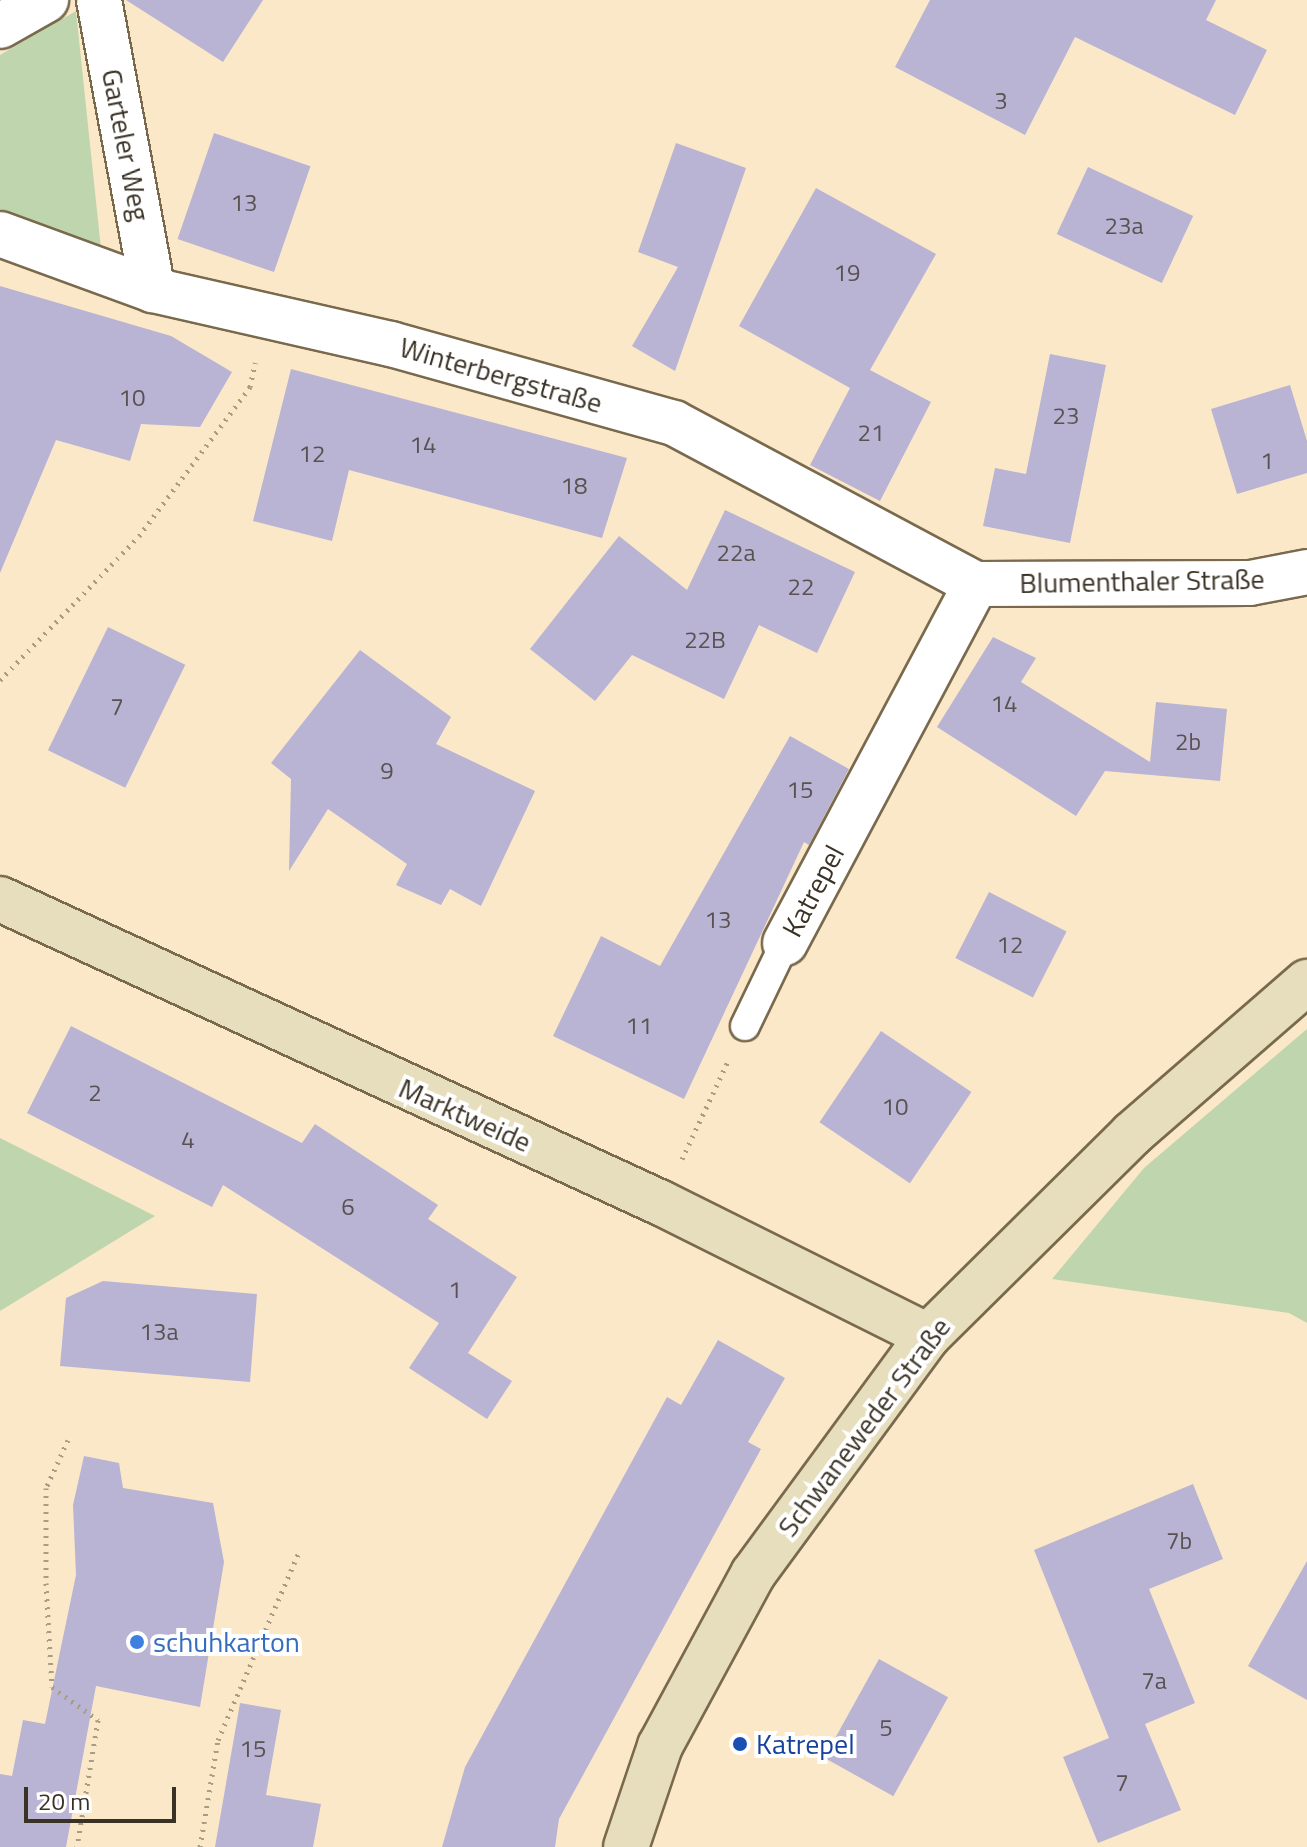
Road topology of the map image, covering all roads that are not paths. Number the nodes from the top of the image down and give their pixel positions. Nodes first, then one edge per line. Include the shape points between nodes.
1 (46, 0) edge
2 (99, 0) edge
3 (0, 26) edge
4 (0, 234) edge
5 (153, 290) junction
6 (1307, 572) edge
7 (976, 584) junction
8 (0, 899) edge
9 (785, 943) joint
10 (1307, 982) edge
11 (745, 1026) road end
12 (928, 1336) junction
13 (626, 1847) edge

1 - 3 street
2 - 5 street, Garteler Weg
4 - 5 street, Winterbergstraße
5 - 7 street, Winterbergstraße via 266,312 674,423
6 - 7 street, Blumenthaler Straße via 1250,583
7 - 9 street, Katrepel
8 - 12 street, Marktweide via 661,1203
9 - 11 lane, Katrepel
10 - 12 street, Schwaneweder Straße via 1132,1134
12 - 13 street, Schwaneweder Straße via 753,1574 660,1746

